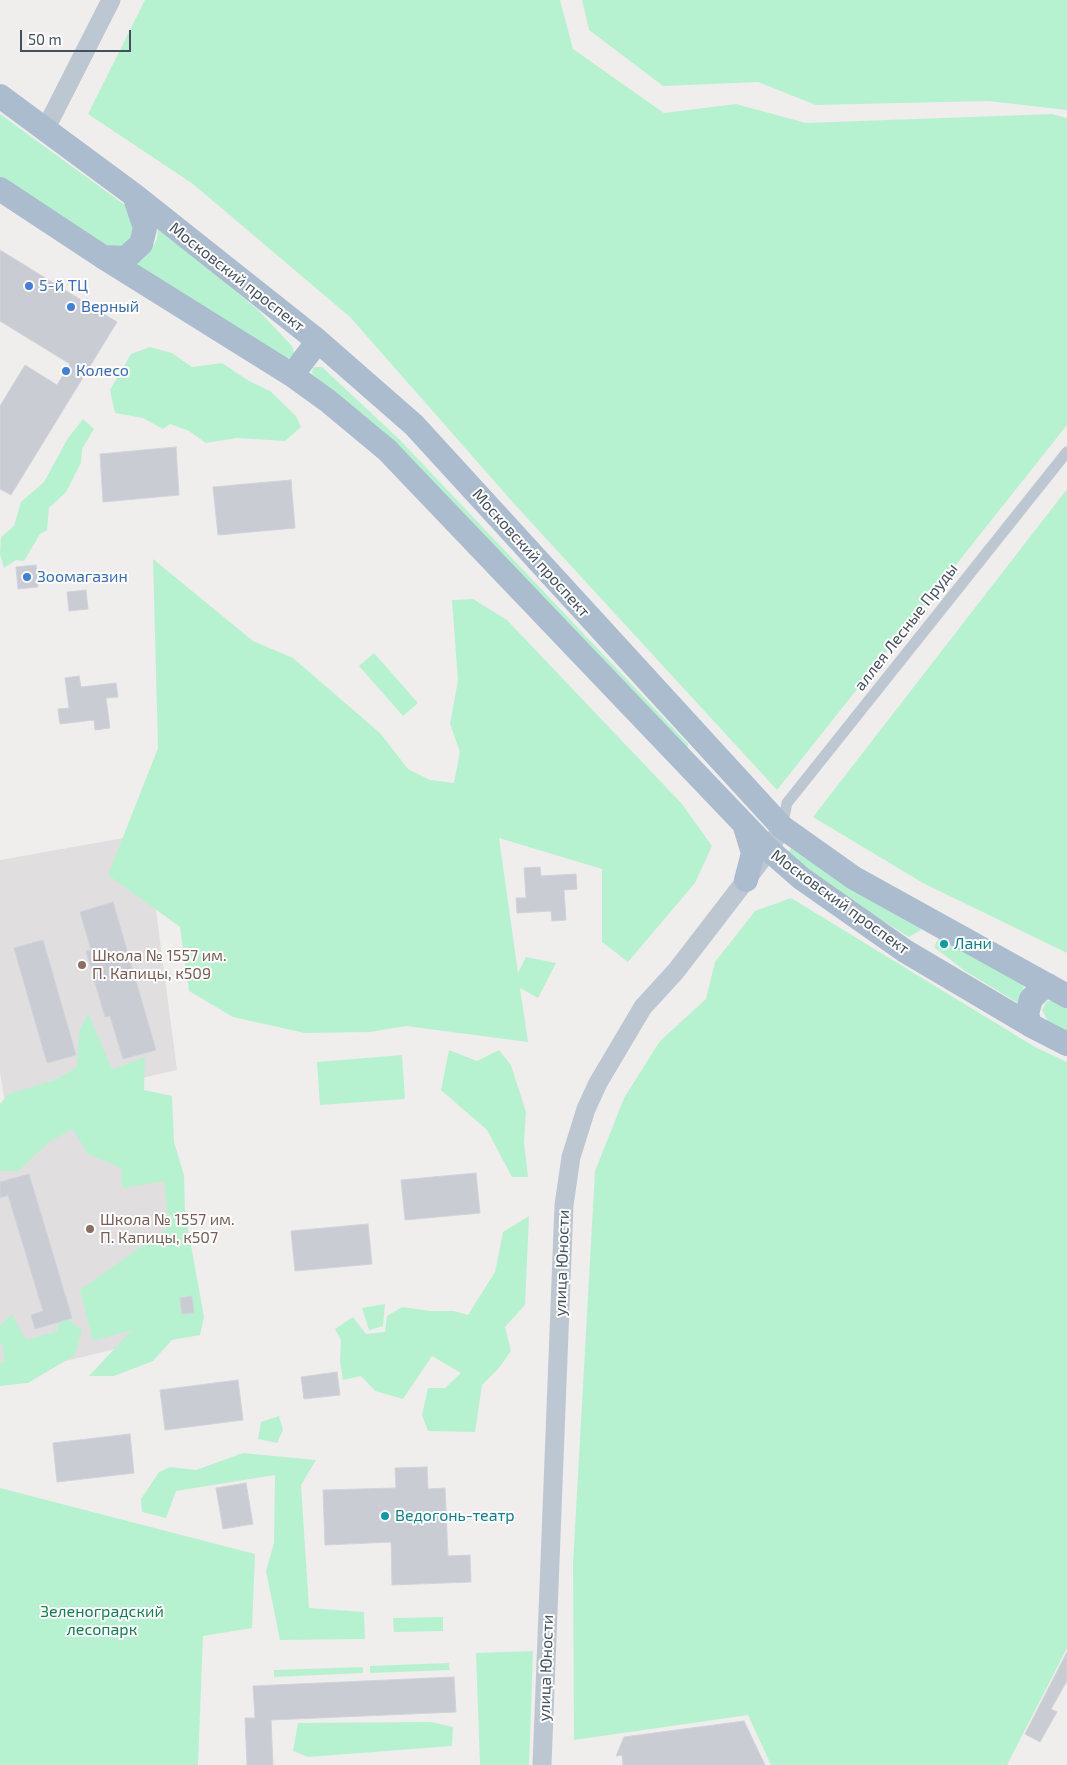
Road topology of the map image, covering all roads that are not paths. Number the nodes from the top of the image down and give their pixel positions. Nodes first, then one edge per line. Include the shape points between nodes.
1 (111, 0) edge
2 (0, 96) edge
3 (46, 128) junction
4 (0, 189) edge
5 (134, 195) junction
6 (103, 257) junction
7 (318, 341) junction
8 (292, 375) junction
9 (1067, 452) edge
10 (706, 746) junction
11 (685, 765) junction
12 (745, 827) junction
13 (782, 827) junction
14 (769, 850) junction
15 (795, 872) junction
16 (746, 880) junction
17 (930, 921) junction
18 (905, 951) junction
19 (1057, 991) edge
20 (1030, 1025) junction
21 (1067, 1044) edge
22 (542, 1765) edge

1 - 3 street
2 - 3 main road, Московский проспект
3 - 5 main road, Московский проспект
4 - 6 main road, Московский проспект
5 - 6 main road via 145,228 141,244 126,258
5 - 7 main road, Московский проспект
6 - 8 main road, Московский проспект
7 - 8 main road
7 - 10 main road, Московский проспект via 414,425
8 - 11 main road, Московский проспект via 387,450
9 - 13 street, аллея Лесные Пруды via 787,803
10 - 11 main road
10 - 13 main road, Московский проспект
11 - 12 main road, Московский проспект
12 - 14 main road, Московский проспект
12 - 16 main road via 754,853
13 - 14 street, улица Юности
13 - 17 main road, Московский проспект via 854,878
14 - 15 main road, Московский проспект
14 - 16 street, улица Юности
15 - 16 street via 770,867
15 - 18 main road, Московский проспект
16 - 22 street, улица Юности via 676,971 643,1007 598,1083 570,1157 564,1205
17 - 18 main road via 926,942
17 - 19 main road, Московский проспект
18 - 20 main road, Московский проспект
19 - 20 main road via 1039,991 1031,999 1027,1014
20 - 21 main road, Московский проспект

